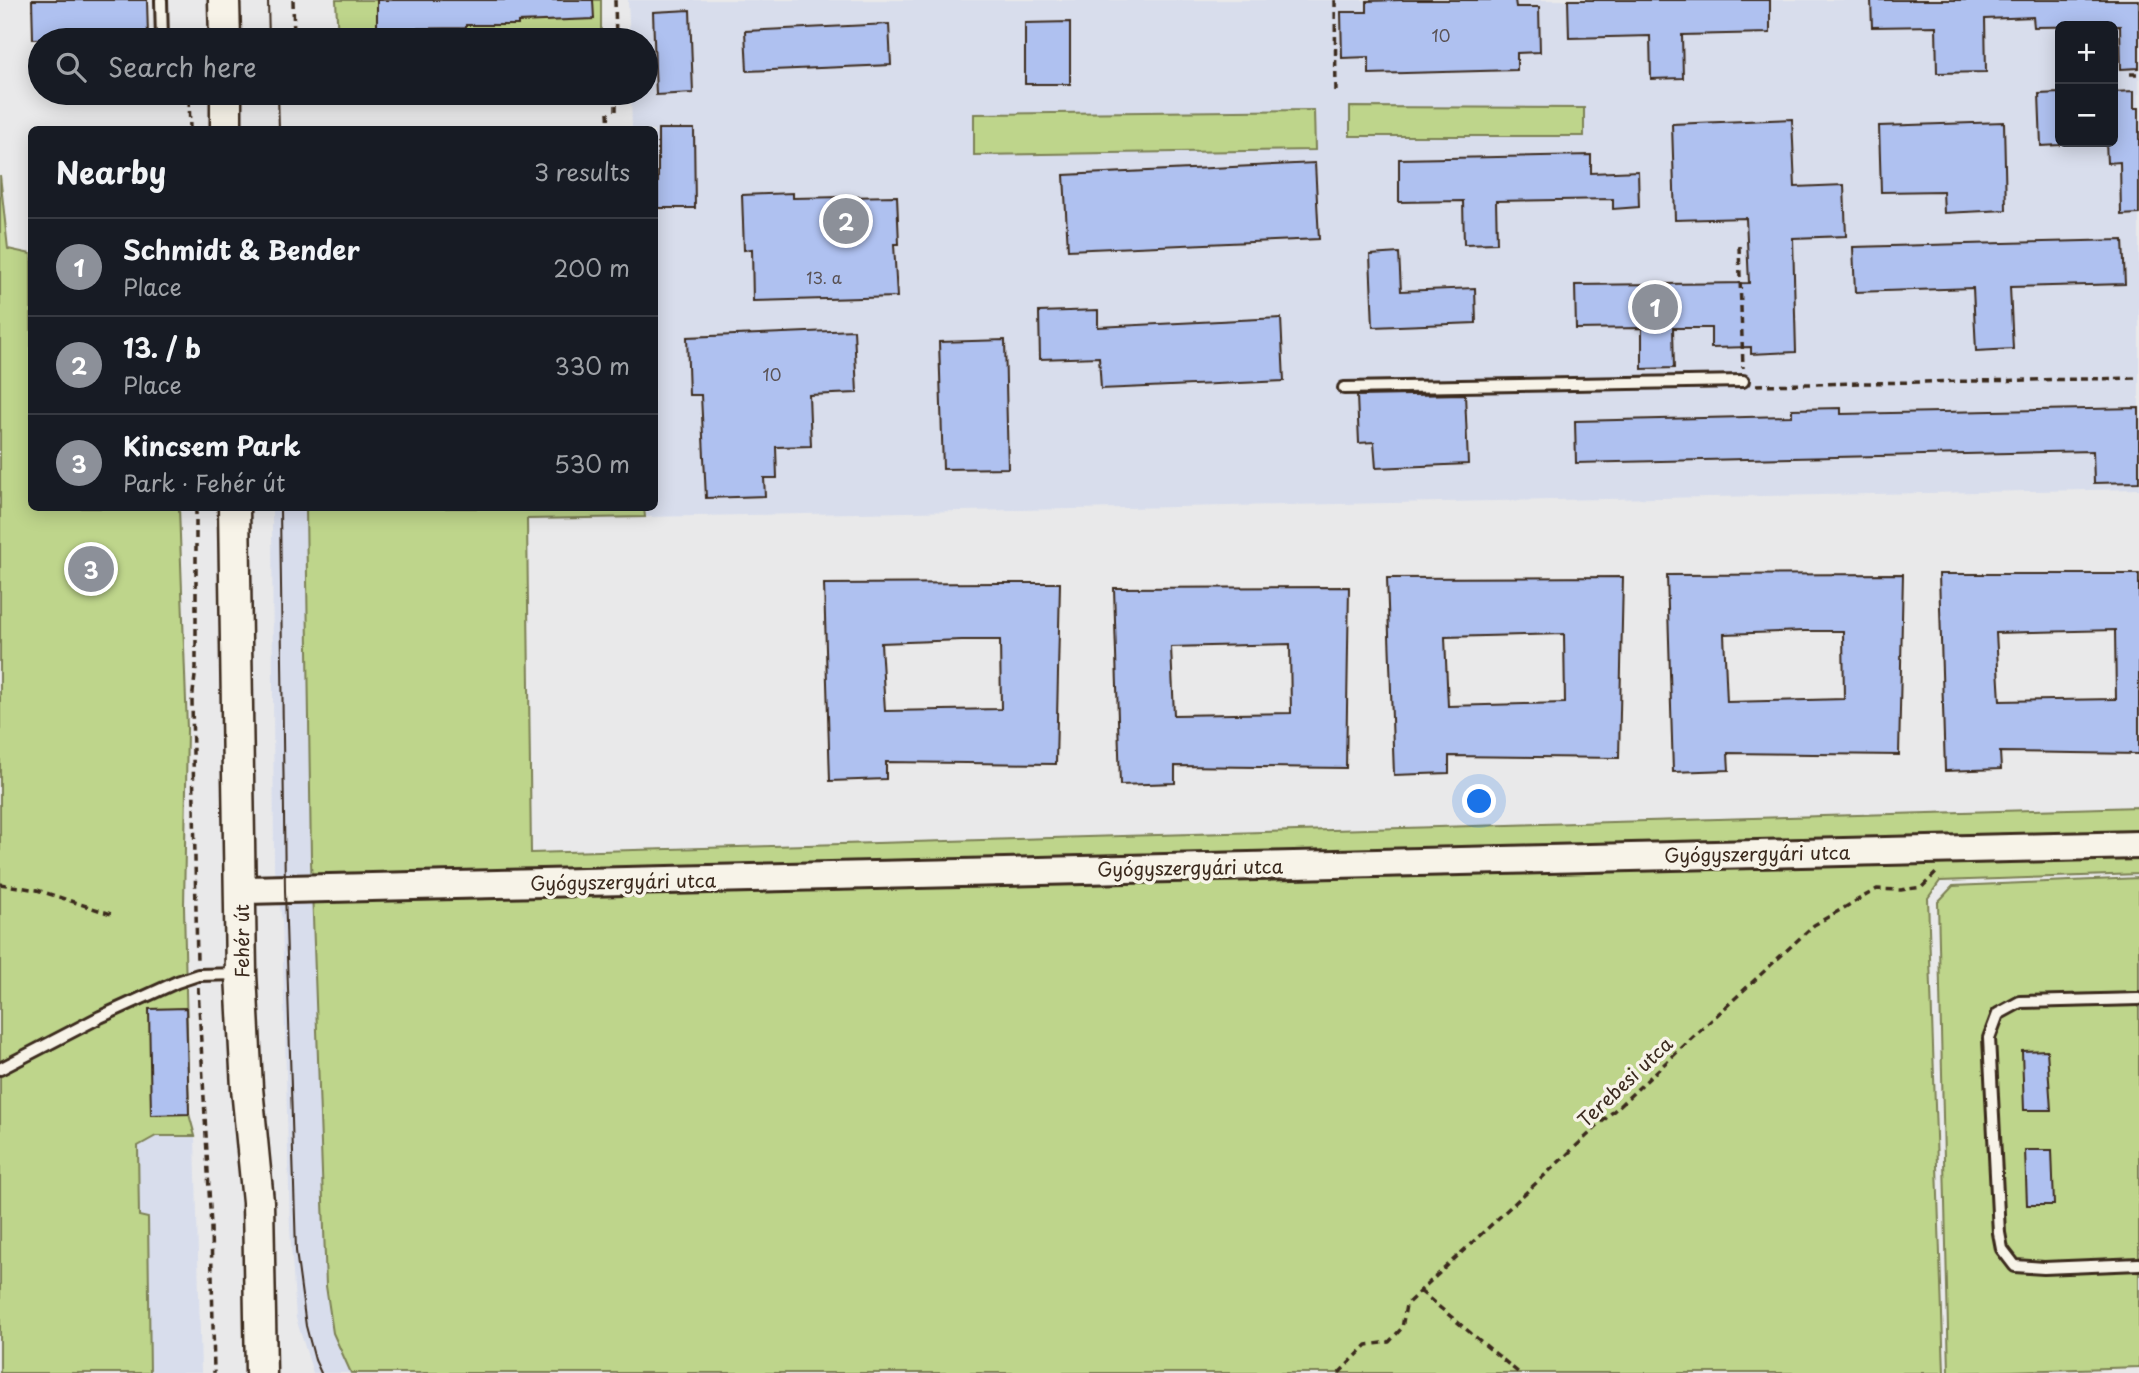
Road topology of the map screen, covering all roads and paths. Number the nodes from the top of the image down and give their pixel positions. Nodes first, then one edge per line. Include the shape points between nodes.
1 (161, 0) edge
2 (224, 0) edge
3 (293, 0) edge
4 (615, 0) edge
5 (1335, 0) edge
6 (162, 28) edge
7 (225, 28) edge
8 (294, 28) edge
9 (615, 28) edge
10 (2130, 74) dead end
11 (2139, 74) edge
12 (1336, 96) dead end
13 (189, 105) edge
14 (226, 105) edge
15 (616, 105) edge
16 (616, 111) dead end
17 (608, 112) dead end
18 (190, 126) edge
19 (226, 126) edge
20 (609, 126) edge
21 (1739, 246) dead end
22 (2139, 378) edge
23 (1743, 381) junction
24 (1344, 388) dead end
25 (196, 511) edge
26 (234, 511) edge
27 (2139, 845) edge
28 (1960, 849) junction
29 (0, 884) edge
30 (242, 890) junction
31 (111, 914) dead end
32 (241, 974) junction
33 (198, 975) junction
34 (2139, 999) edge
35 (0, 1069) edge
36 (2139, 1264) edge
37 (1420, 1291) junction
38 (214, 1373) edge
39 (261, 1373) edge
40 (1339, 1373) edge
41 (1519, 1373) edge

1 - 6 lane
2 - 7 main road
3 - 8 path
4 - 9 path
5 - 12 path
10 - 11 path
13 - 18 path
14 - 19 main road
15 - 16 path
17 - 20 path
21 - 23 path
22 - 23 path via 1746,386
23 - 24 lane
25 - 33 path via 197,668 192,701
26 - 30 main road, Fehér út
27 - 28 street, Gyógyszergyári utca
28 - 30 street, Gyógyszergyári utca
28 - 37 path, Terebesi utca via 1922,887 1877,889 1814,925
29 - 31 path via 37,890
30 - 32 main road, Fehér út
32 - 33 lane
32 - 39 main road, Fehér út via 258,1202
33 - 35 lane via 100,1017
33 - 38 path
34 - 36 lane via 2020,1002 1998,1014 1989,1038 2002,1249 2015,1266
37 - 40 path, Terebesi utca via 1406,1305 1402,1328 1389,1342 1367,1345
37 - 41 path

